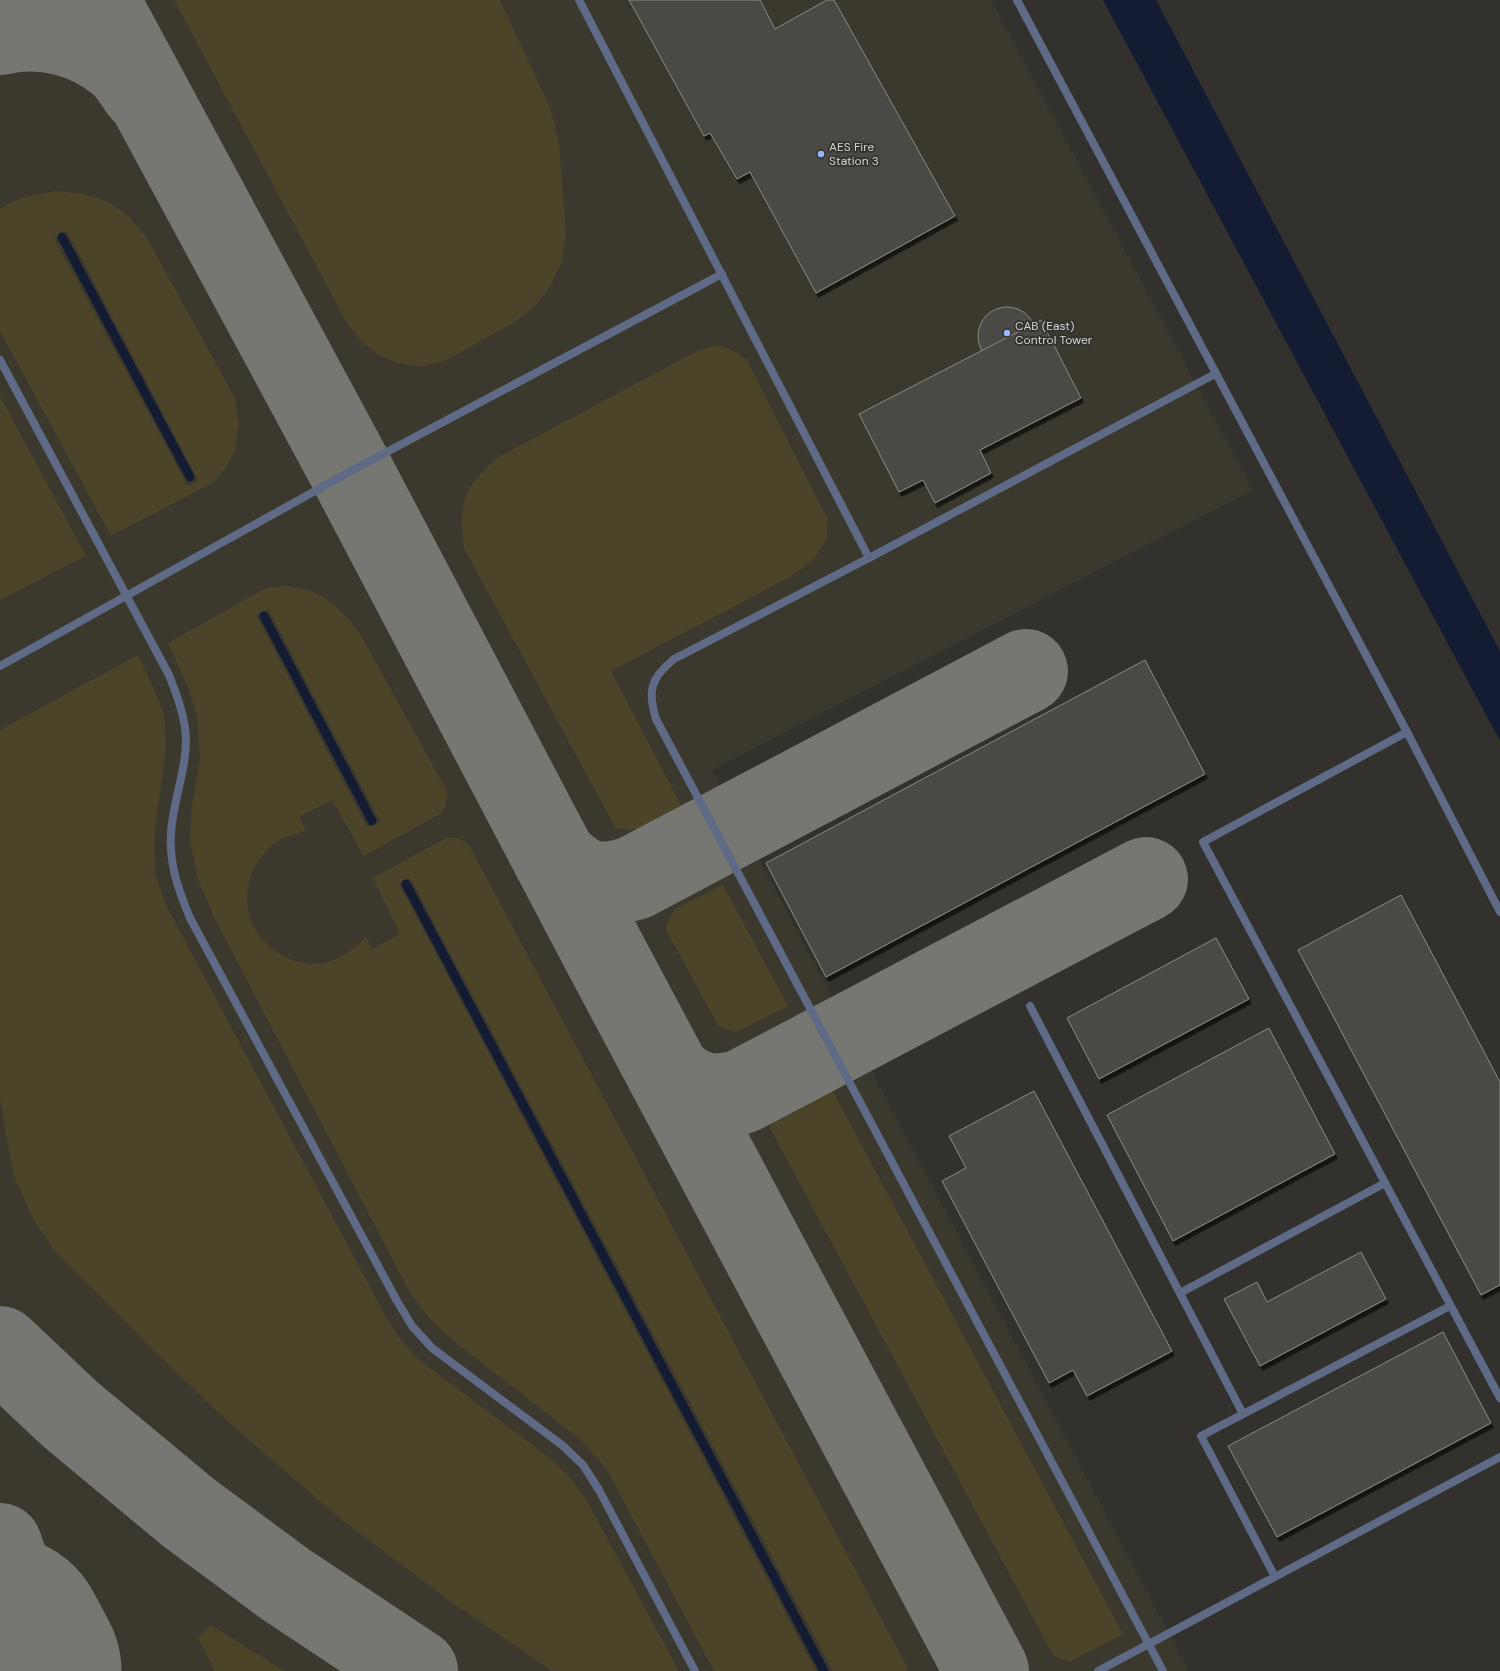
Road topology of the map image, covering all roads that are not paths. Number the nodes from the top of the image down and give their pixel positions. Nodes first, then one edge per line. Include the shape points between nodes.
1 (579, 0) edge
2 (1017, 0) edge
3 (722, 274) junction
4 (0, 360) edge
5 (1215, 374) junction
6 (869, 558) junction
7 (126, 596) junction
8 (0, 666) edge
9 (1407, 732) junction
10 (1500, 912) edge
11 (1030, 1006) dead end
12 (1385, 1183) junction
13 (1180, 1293) junction
14 (1450, 1306) junction
15 (1500, 1398) edge
16 (1243, 1414) junction
17 (1500, 1457) edge
18 (1273, 1573) dead end
19 (1149, 1644) junction
20 (695, 1671) edge
21 (1098, 1671) edge
22 (1163, 1671) edge

1 - 3 lane
2 - 5 lane
3 - 6 lane
3 - 7 lane via 351,471
4 - 7 lane
5 - 6 lane
5 - 9 lane
6 - 19 lane via 674,659 660,671 653,685 651,703 656,719
7 - 8 lane
7 - 20 lane via 169,675 179,700 185,728 184,755 171,832 172,861 177,887 190,918 412,1326 432,1348 562,1445 582,1465 599,1490
9 - 10 lane
9 - 12 lane via 1203,842
11 - 13 lane
12 - 13 lane
12 - 14 lane
13 - 16 lane
14 - 15 lane
14 - 16 lane
16 - 18 lane via 1201,1436
17 - 19 lane
19 - 21 lane
19 - 22 lane

